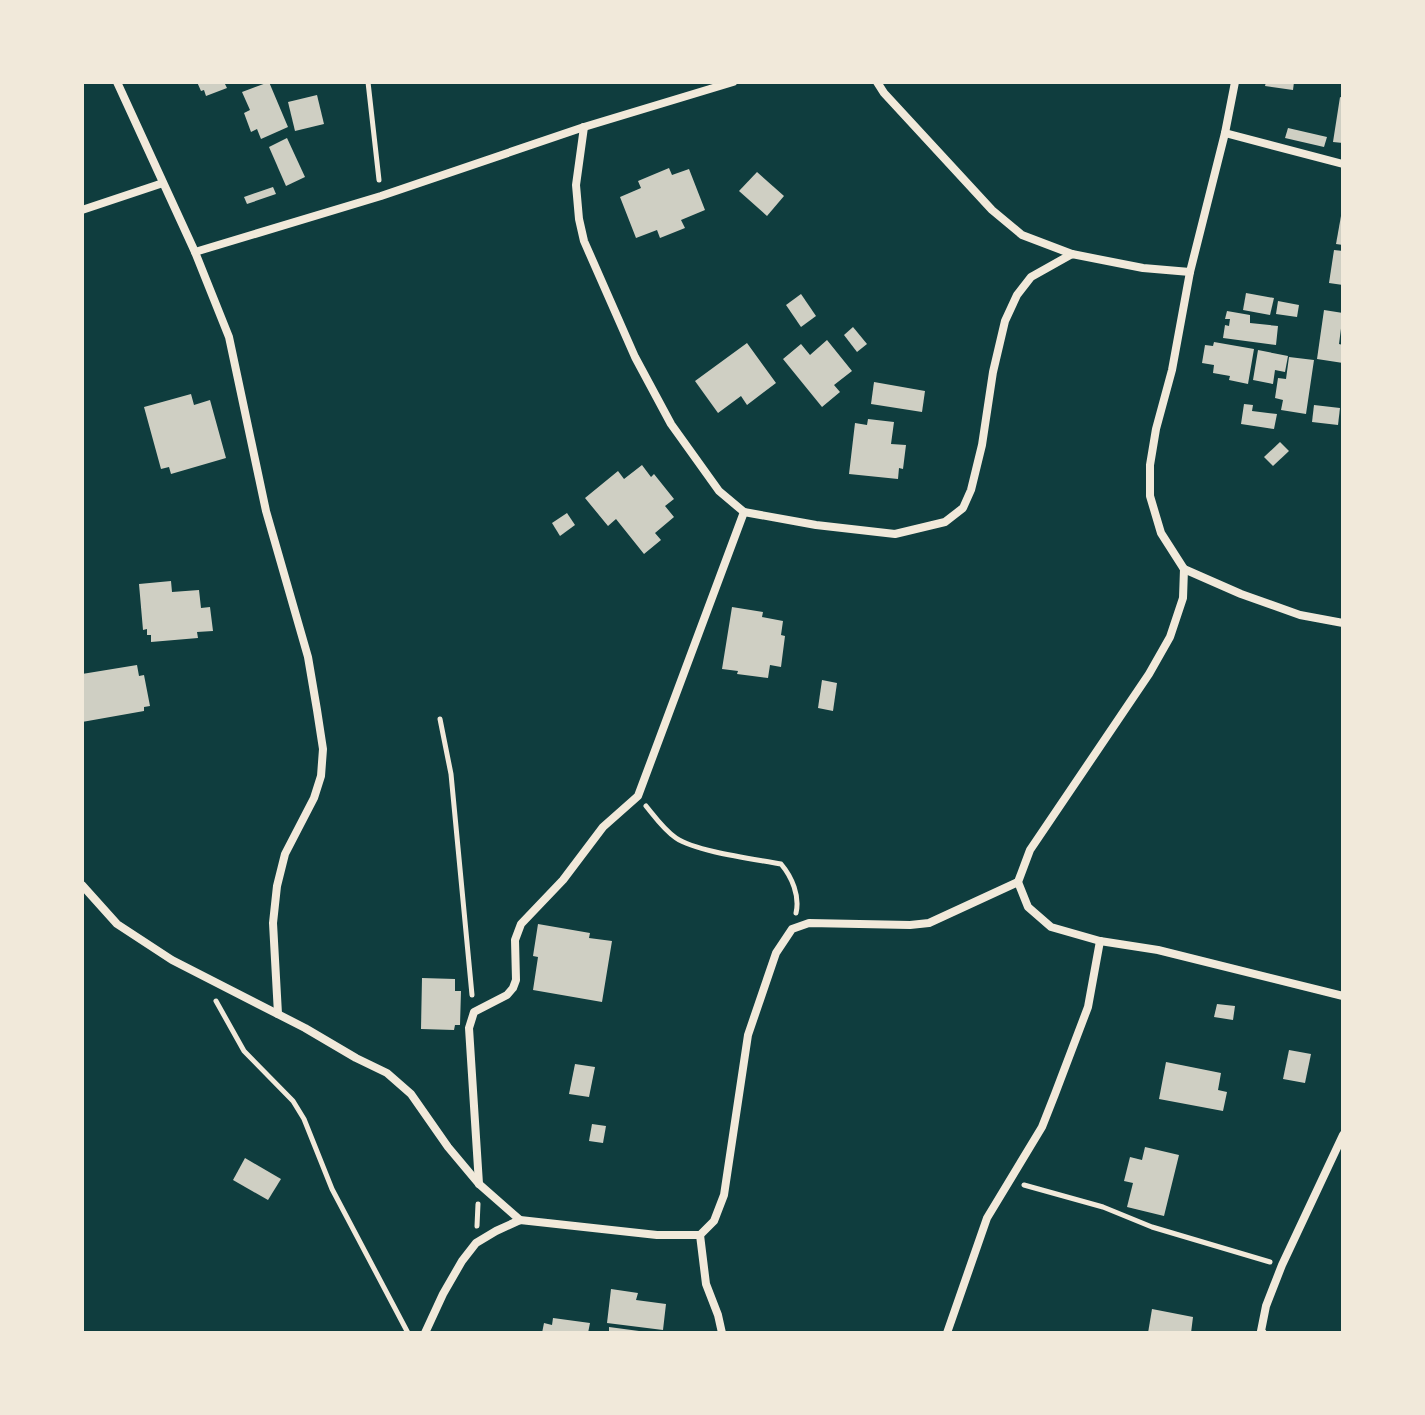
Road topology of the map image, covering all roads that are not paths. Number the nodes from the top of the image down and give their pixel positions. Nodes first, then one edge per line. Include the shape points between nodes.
1 (117, 82) edge
2 (733, 82) edge
3 (877, 82) edge
4 (1235, 82) edge
5 (584, 127) junction
6 (1225, 133) junction
7 (1343, 164) edge
8 (163, 183) junction
9 (82, 210) edge
10 (195, 252) junction
11 (1072, 254) junction
12 (1190, 272) junction
13 (744, 512) junction
14 (1184, 569) junction
15 (1343, 623) edge
16 (1018, 882) junction
17 (82, 885) edge
18 (1100, 941) junction
19 (1343, 996) edge
20 (278, 1014) junction
21 (1343, 1135) edge
22 (479, 1184) junction
23 (520, 1220) junction
24 (700, 1235) junction
25 (1262, 1332) edge
26 (425, 1333) edge
27 (722, 1333) edge
28 (947, 1333) edge

1 - 8 street
2 - 5 street
3 - 11 street via 992,210 1022,235
4 - 6 street
5 - 10 street
5 - 13 street via 576,185 584,241 671,424 719,491
6 - 7 street
6 - 12 street
8 - 9 street
8 - 10 street
10 - 20 street via 229,337 266,511 308,657 323,749 314,798 285,854 277,886 273,923
11 - 12 street
11 - 13 street via 1031,277 1005,321 982,445 963,508 945,522 895,534
12 - 14 street via 1150,465 1150,496 1161,533
13 - 22 street via 638,796 603,827 521,924 513,988 474,1012 469,1028
14 - 15 street via 1300,615
14 - 16 street via 1183,598 1170,637 1030,850
16 - 18 street via 1028,907 1051,927
16 - 24 street via 929,923 809,923 792,929 776,953 748,1035 724,1195 714,1221
17 - 20 street via 117,924 172,960
18 - 19 street via 1158,950
18 - 28 street via 1088,1007 1042,1127 987,1218
20 - 22 street via 387,1073 411,1094
21 - 25 street via 1282,1265
22 - 23 street
23 - 24 street
23 - 26 street via 476,1243
24 - 27 street via 706,1284

